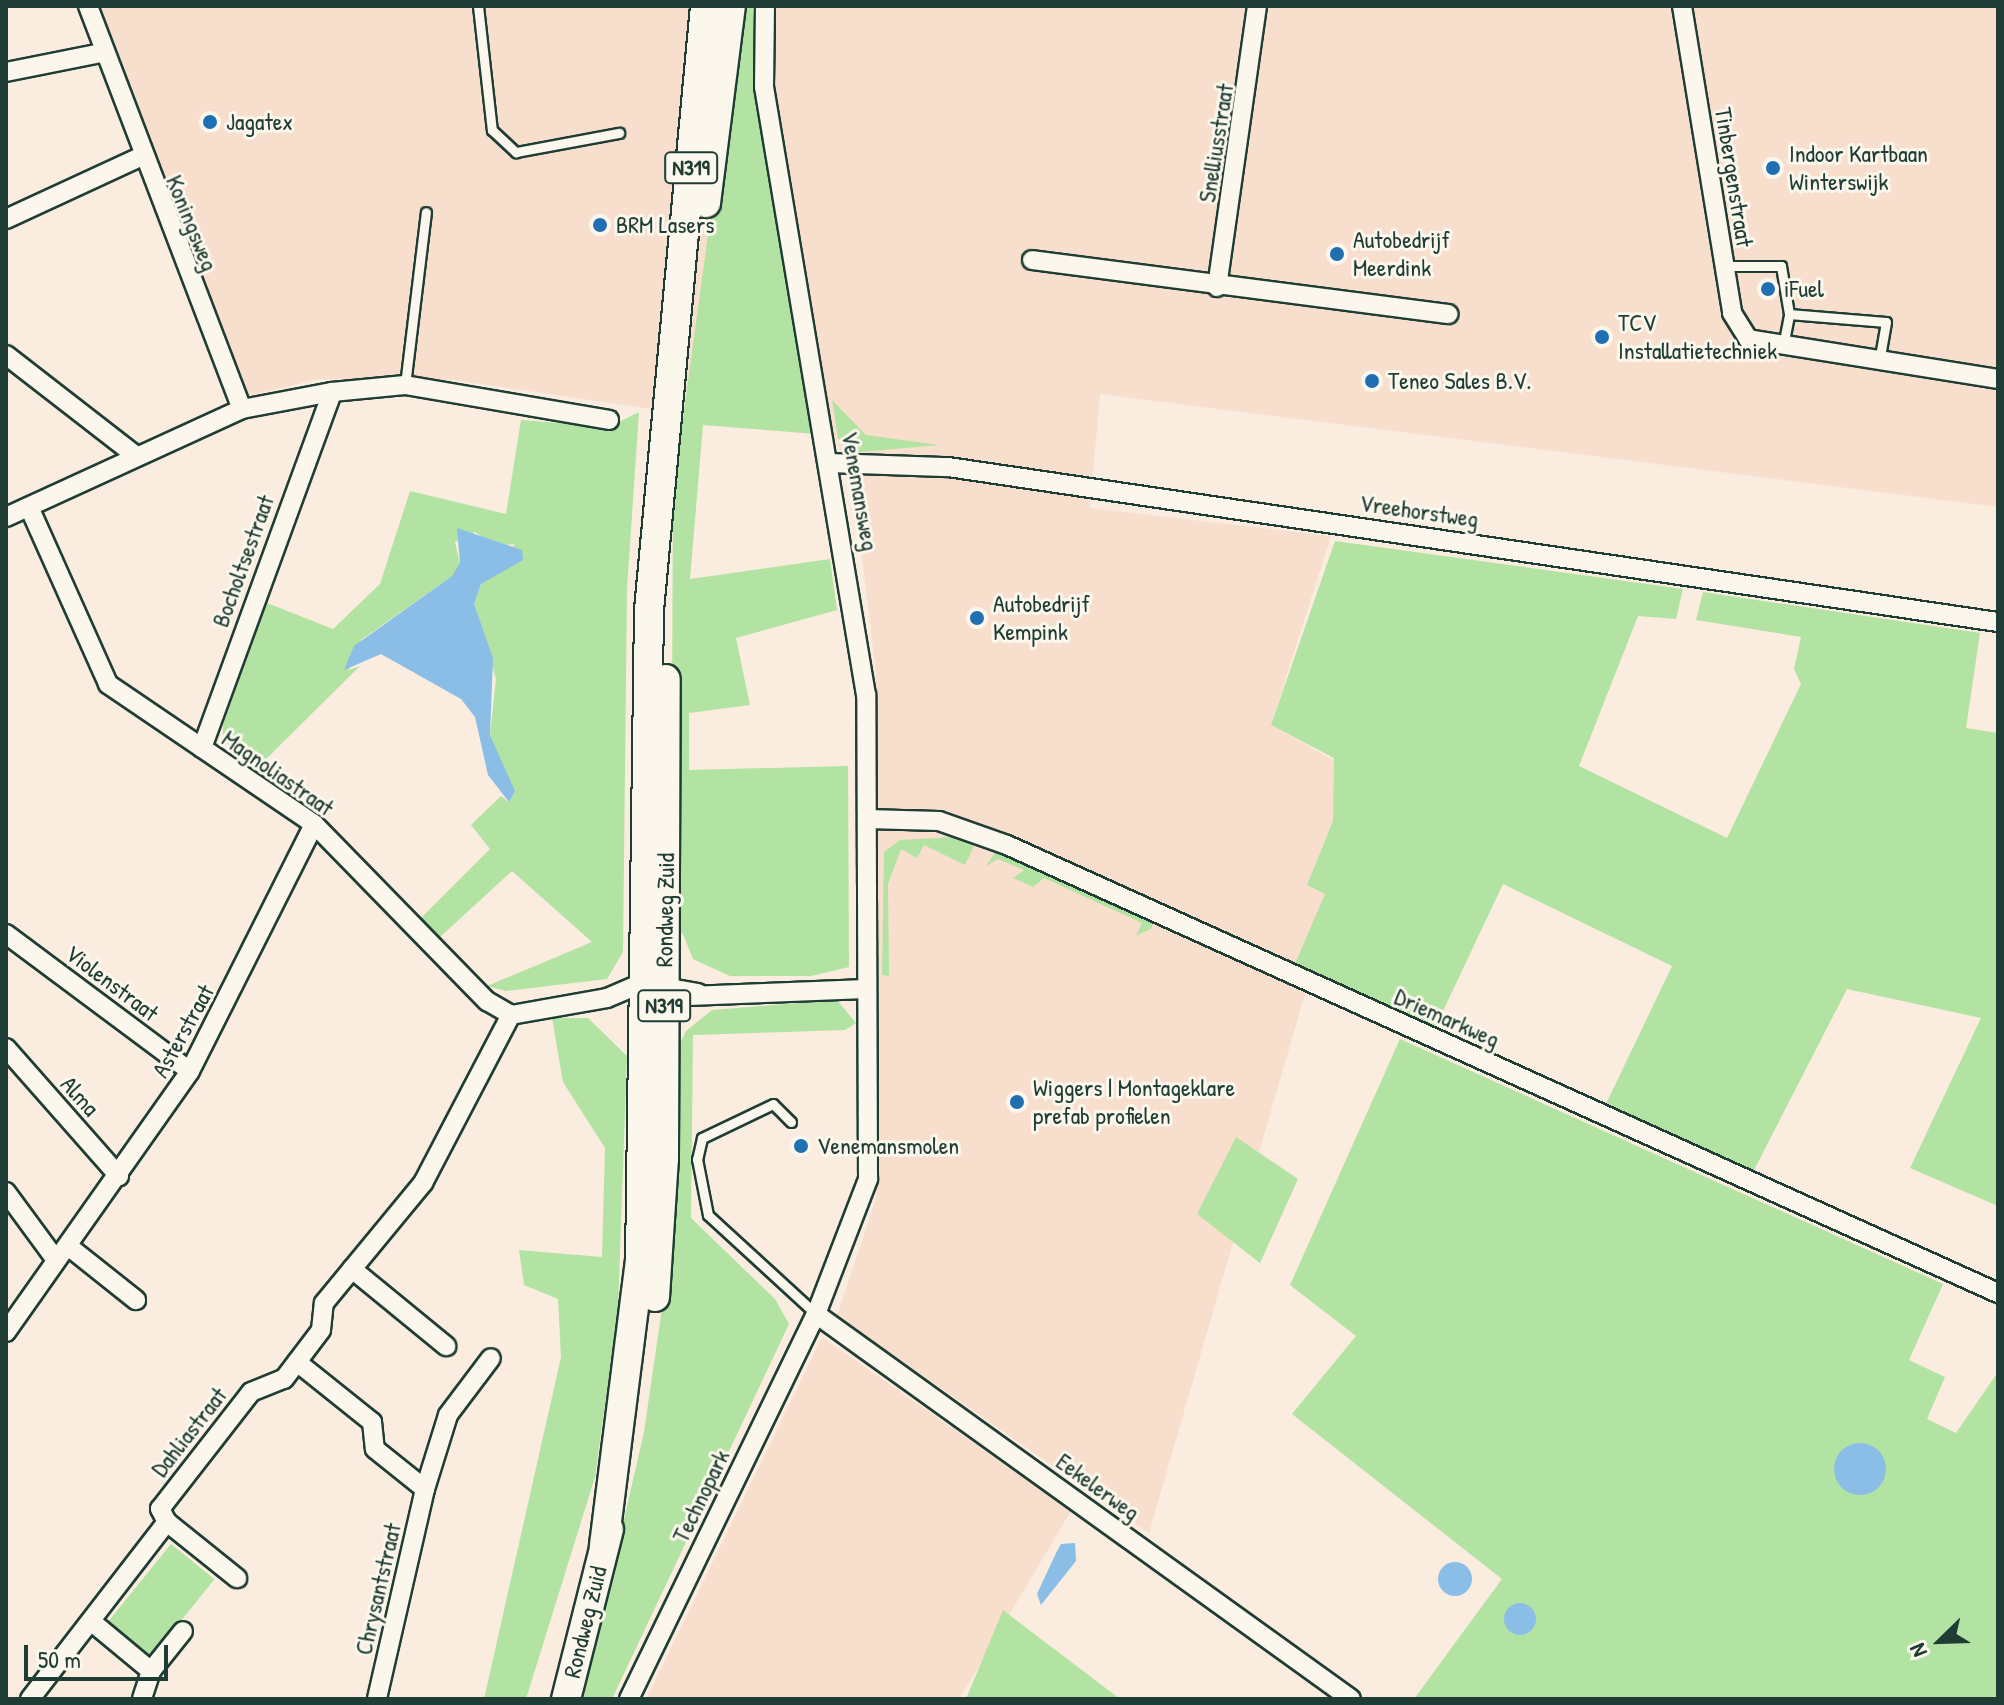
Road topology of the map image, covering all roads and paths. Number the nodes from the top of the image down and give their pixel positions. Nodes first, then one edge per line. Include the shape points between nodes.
1 (88, 6) edge
2 (478, 6) edge
3 (705, 6) edge
4 (731, 6) edge
5 (765, 6) edge
6 (1257, 6) edge
7 (1682, 6) edge
8 (101, 53) junction
9 (6, 72) edge
10 (619, 133) dead end
11 (140, 157) junction
12 (426, 212) dead end
13 (6, 219) edge
14 (1032, 260) dead end
15 (1725, 266) junction
16 (1217, 287) junction
17 (1449, 314) dead end
18 (1789, 314) junction
19 (1782, 347) junction
20 (6, 355) edge
21 (1879, 362) junction
22 (1998, 379) edge
23 (405, 385) junction
24 (332, 392) junction
25 (242, 409) junction
26 (670, 413) junction
27 (609, 420) dead end
28 (135, 455) junction
29 (831, 463) junction
30 (29, 507) junction
31 (6, 517) edge
32 (1998, 622) edge
33 (202, 748) junction
34 (867, 819) junction
35 (314, 824) junction
36 (8, 939) edge
37 (866, 989) junction
38 (653, 993) junction
39 (511, 1015) junction
40 (6, 1048) edge
41 (190, 1071) junction
42 (791, 1122) dead end
43 (119, 1176) junction
44 (6, 1192) edge
45 (62, 1253) junction
46 (352, 1269) junction
47 (1998, 1293) edge
48 (136, 1300) dead end
49 (816, 1314) junction
50 (6, 1332) edge
51 (446, 1346) dead end
52 (491, 1358) dead end
53 (297, 1362) junction
54 (425, 1489) junction
55 (167, 1522) junction
56 (237, 1578) dead end
57 (92, 1622) junction
58 (183, 1631) dead end
59 (151, 1671) junction
60 (30, 1699) edge
61 (142, 1699) edge
62 (377, 1699) edge
63 (566, 1699) edge
64 (629, 1699) edge
65 (1351, 1699) edge

1 - 8 street, Koningsweg
2 - 10 lane via 492,130 516,152
3 - 26 main road, Rondweg Zuid / N319
4 - 26 main road, Rondweg Zuid / N319
5 - 29 street, Venemansweg via 764,87
6 - 16 street, Snelliusstraat
7 - 15 street, Tinbergenstraat
8 - 9 street
8 - 11 street, Koningsweg
11 - 13 street
11 - 25 street, Koningsweg
12 - 23 lane
14 - 16 street
15 - 18 lane via 1781,266
15 - 19 street, Tinbergenstraat via 1740,327 1748,339
16 - 17 street
18 - 19 lane
18 - 21 lane via 1886,322
19 - 21 street, Tinbergenstraat
20 - 28 street
21 - 22 street, Tinbergenstraat
23 - 24 street
23 - 27 street
24 - 25 street
24 - 33 street, Bocholtsestraat
25 - 28 street
26 - 38 main road, Rondweg Zuid / N319 via 649,610
28 - 30 street
29 - 32 street, Vreehorstweg via 948,467
29 - 34 street, Venemansweg via 866,695
30 - 31 street
30 - 33 street, Magnoliastraat via 108,684
33 - 35 street, Magnoliastraat
34 - 37 street, Venemansweg
34 - 47 street, Driemarkweg via 939,821 1007,845
35 - 39 street, Magnoliastraat via 487,1001
35 - 41 street, Asterstraat
36 - 41 street, Violenstraat
37 - 38 street
37 - 49 street, Venemansweg via 868,1179
38 - 39 street
38 - 63 main road, Rondweg Zuid / N319 via 640,1262 604,1545
39 - 46 street, Dahliastraat via 423,1183
40 - 43 street, Alma
41 - 43 street, Asterstraat
42 - 49 lane via 773,1104 702,1138 697,1159 708,1215
43 - 45 street, Asterstraat
44 - 45 street
45 - 48 street
45 - 50 street, Asterstraat
46 - 51 street
46 - 53 street, Dahliastraat via 324,1303 321,1330
49 - 64 street, Technopark
49 - 65 street, Eekelerweg
52 - 54 street, Chrysantstraat via 448,1415
53 - 54 street via 372,1422 375,1449
53 - 55 street, Dahliastraat via 284,1379 251,1392 160,1509
54 - 62 street, Chrysantstraat
55 - 56 street
55 - 57 street, Dahliastraat
57 - 59 street
57 - 60 street, Dahliastraat
58 - 59 street
59 - 61 street

